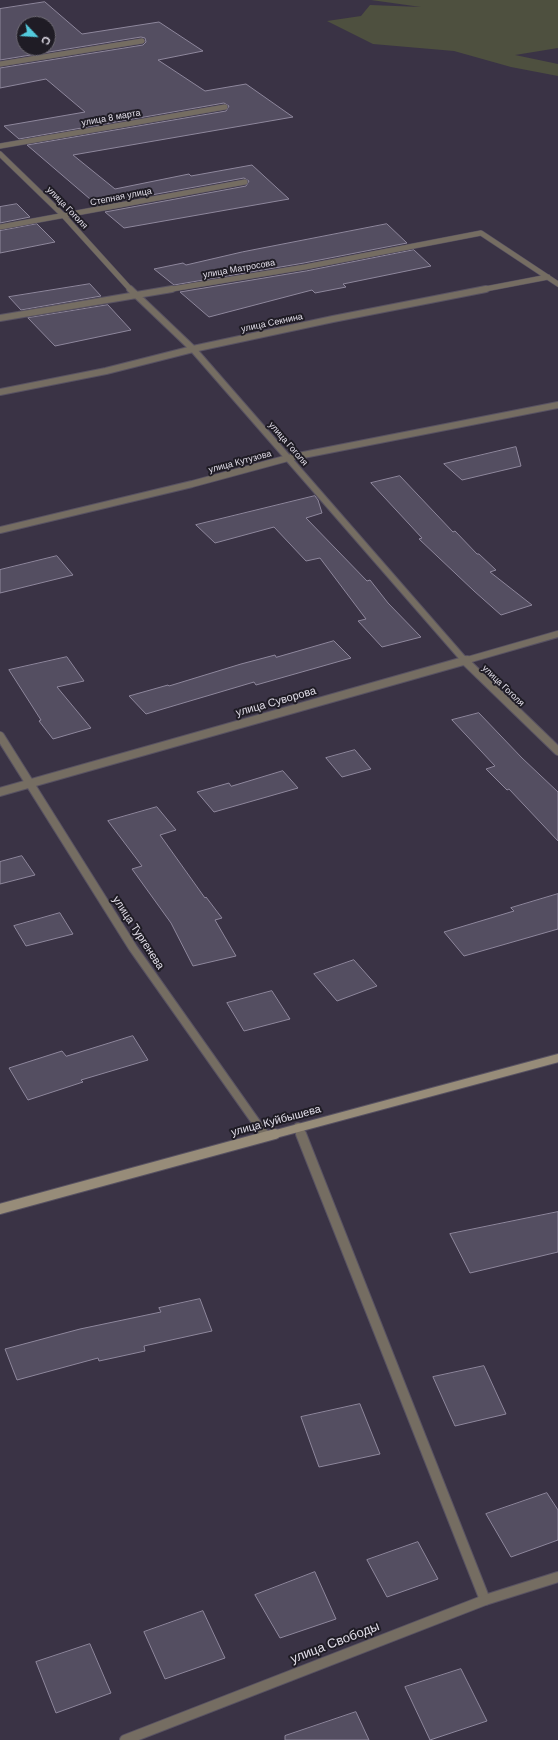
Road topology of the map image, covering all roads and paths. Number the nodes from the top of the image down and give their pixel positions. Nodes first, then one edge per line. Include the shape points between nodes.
1 (142, 41) dead end
2 (0, 64) edge
3 (225, 107) dead end
4 (0, 146) edge
5 (0, 154) edge
6 (245, 182) dead end
7 (64, 216) junction
8 (0, 227) edge
9 (548, 277) junction
10 (558, 284) edge
11 (136, 296) junction
12 (0, 318) edge
13 (193, 350) junction
14 (0, 392) edge
15 (558, 405) edge
16 (288, 458) junction
17 (0, 530) edge
18 (558, 634) edge
19 (464, 660) junction
20 (0, 736) edge
21 (558, 751) edge
22 (30, 784) junction
23 (0, 792) edge
24 (558, 1058) edge
25 (298, 1128) junction
26 (266, 1136) junction
27 (0, 1209) edge
28 (558, 1577) edge
29 (485, 1600) junction
30 (125, 1740) edge

1 - 2 street
3 - 4 street, улица 8 марта
5 - 7 street, улица Гоголя
6 - 7 street, Степная улица
7 - 8 street, Степная улица
7 - 11 street, улица Гоголя
9 - 10 street
9 - 11 street, улица Матросова via 481,233
9 - 13 street, улица Секнина
11 - 12 street, улица Матросова
11 - 13 street, улица Гоголя
13 - 14 street, улица Секнина via 106,371
13 - 16 street, улица Гоголя
15 - 16 street, улица Кутузова
16 - 17 street, улица Кутузова
16 - 19 street, улица Гоголя
18 - 19 street, улица Суворова
19 - 21 street, улица Гоголя
19 - 22 street, улица Суворова
20 - 22 street, улица Тургенева
22 - 23 street, улица Суворова
22 - 26 street, улица Тургенева via 133,948
24 - 25 main road, улица Куйбышева
25 - 26 main road, улица Куйбышева
25 - 29 street
26 - 27 main road, улица Куйбышева
28 - 29 street, улица Свободы
29 - 30 street, улица Свободы

